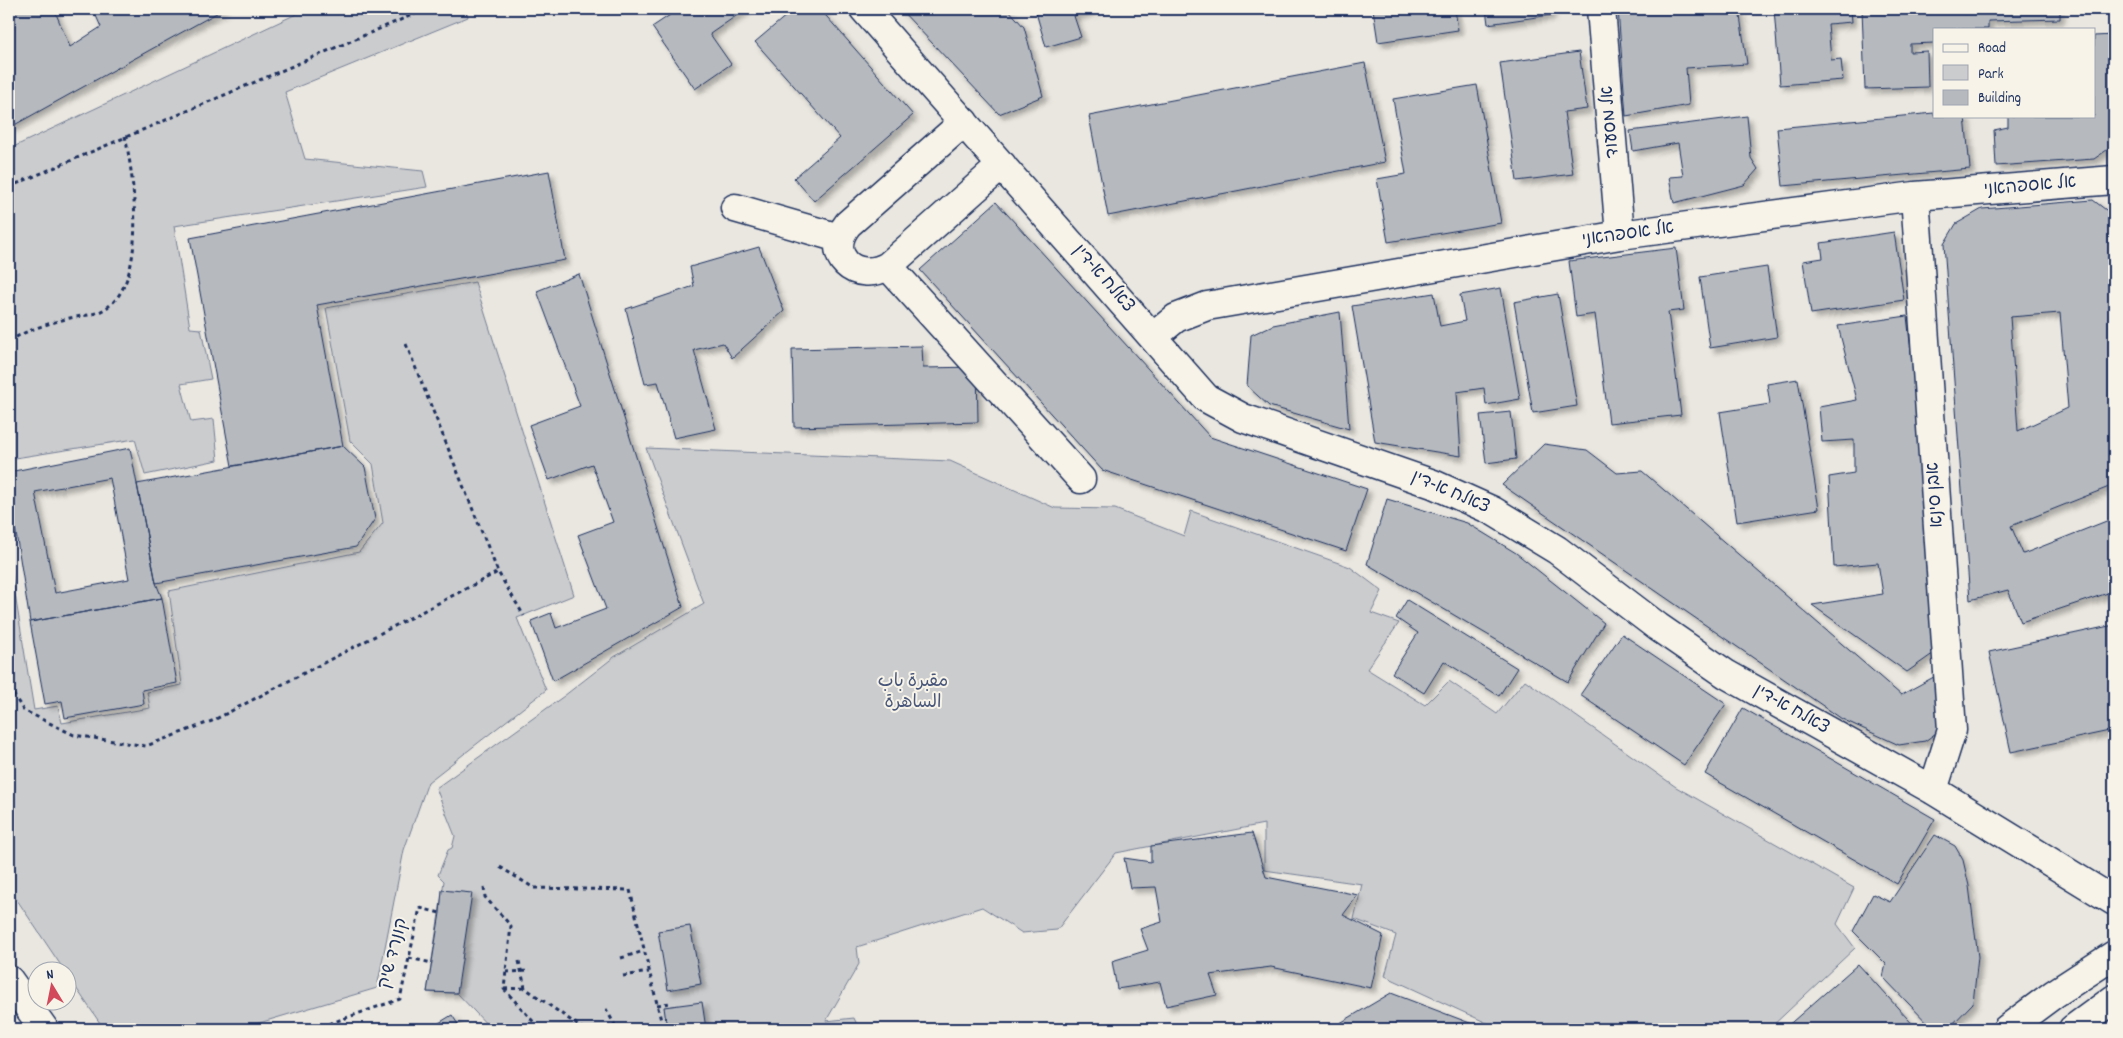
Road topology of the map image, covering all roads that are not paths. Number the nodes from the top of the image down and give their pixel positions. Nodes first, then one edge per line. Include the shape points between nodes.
1 (864, 9) edge
2 (1602, 9) edge
3 (964, 122) junction
4 (1002, 165) junction
5 (2114, 180) edge
6 (1915, 196) junction
7 (734, 208) dead end
8 (1620, 235) junction
9 (840, 238) junction
10 (888, 266) junction
11 (1152, 337) junction
12 (1081, 480) dead end
13 (1933, 790) junction
14 (2114, 901) edge
15 (2114, 955) edge
16 (9, 980) edge
17 (2114, 999) edge
18 (44, 1029) edge
19 (2008, 1029) edge
20 (2073, 1029) edge

1 - 3 street, צאלח א-דין
2 - 8 street, אל מסעוד
3 - 4 street, צאלח א-דין
3 - 9 street via 848,224
4 - 10 street
4 - 11 street, צאלח א-דין
5 - 6 street, אל אספהאני
6 - 8 street, אל אספהאני
6 - 13 street, אבן סינא via 1952,730
7 - 9 street
8 - 11 street, אל אספהאני via 1207,306 1176,318
9 - 10 street via 839,250 843,260 854,270 872,272
10 - 12 street
11 - 13 street, צאלח א-דין via 1206,398 1243,418 1433,484 1493,511 1557,550 1726,674
13 - 14 street, צאלח א-דין
15 - 19 street
16 - 18 street
17 - 20 street

